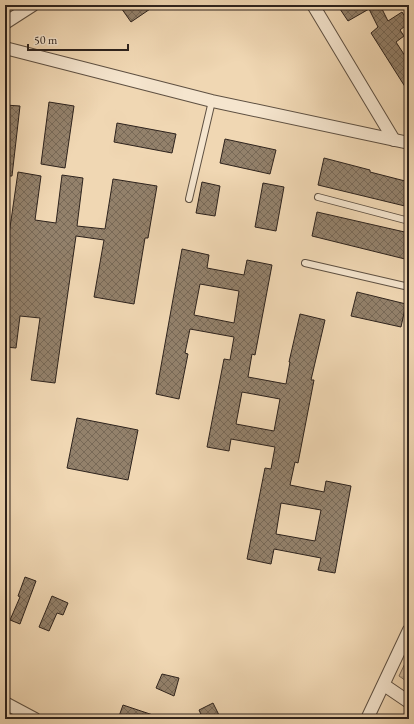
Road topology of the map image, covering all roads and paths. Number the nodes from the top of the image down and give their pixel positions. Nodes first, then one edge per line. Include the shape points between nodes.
1 (32, 5) edge
2 (313, 5) edge
3 (5, 23) edge
4 (5, 48) edge
5 (212, 101) junction
6 (394, 140) junction
7 (409, 143) edge
8 (318, 197) dead end
9 (189, 199) dead end
10 (409, 221) edge
11 (305, 263) dead end
12 (409, 287) edge
13 (409, 630) edge
14 (384, 685) junction
15 (409, 702) edge
16 (5, 703) edge
17 (35, 719) edge
18 (367, 719) edge

1 - 3 street
2 - 6 street
4 - 5 street
5 - 6 street
5 - 9 lane
6 - 7 street
8 - 10 lane
11 - 12 lane
13 - 14 street
14 - 15 street
14 - 18 street
16 - 17 street

